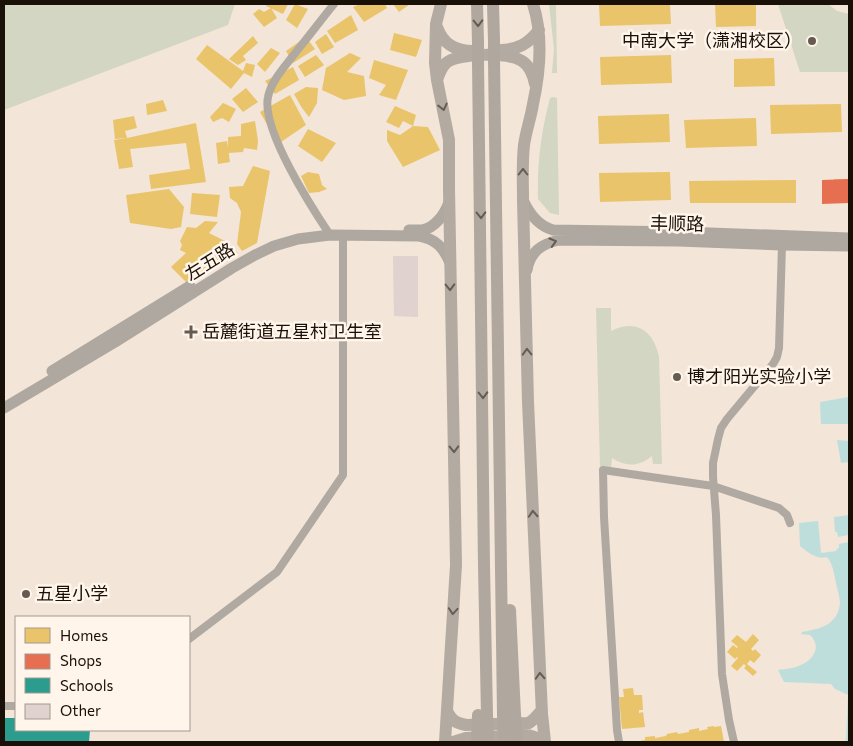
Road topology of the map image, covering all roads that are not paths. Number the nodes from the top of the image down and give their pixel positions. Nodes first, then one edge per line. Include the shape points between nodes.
1 (334, 4) edge
2 (441, 4) edge
3 (477, 4) edge
4 (493, 4) edge
5 (534, 4) edge
6 (436, 24) junction
7 (539, 30) junction
8 (437, 80) junction
9 (535, 91) junction
10 (523, 200) junction
11 (449, 202) junction
12 (328, 232) junction
13 (343, 235) junction
14 (849, 238) edge
15 (782, 245) junction
16 (849, 246) edge
17 (450, 263) junction
18 (526, 277) junction
19 (4, 401) edge
20 (4, 408) edge
21 (713, 486) junction
22 (790, 523) dead end
23 (190, 637) edge
24 (542, 710) junction
25 (447, 711) junction
26 (509, 714) junction
27 (483, 715) junction
28 (445, 742) edge
29 (453, 742) edge
30 (477, 742) edge
31 (488, 742) edge
32 (504, 742) edge
33 (517, 742) edge
34 (544, 742) edge
35 (619, 742) edge
36 (734, 742) edge

1 - 12 street via 277,77 268,98 268,116 276,140
2 - 6 main road
3 -> 27 highway, bridge
4 - 26 highway, bridge via 500,450
5 - 7 main road
6 - 7 main road via 440,37 448,44 468,51 515,49
6 - 8 main road
7 - 9 main road
8 - 9 main road via 442,67 454,59 502,55 514,57 529,67
8 -> 11 main road via 449,140
10 -> 9 main road via 524,145
10 - 14 main road via 540,224 553,230
10 - 18 main road
11 - 12 main road, 左五路 via 441,217 423,230
11 - 17 main road
12 - 13 main road, 左五路
12 - 19 main road, 左五路 via 301,231 265,242
12 - 20 main road, 左五路 via 274,246 255,255
13 - 17 main road, 左五路 via 427,237 443,249
13 - 23 street via 343,475 277,572
15 - 16 main road, 丰顺路
18 -> 15 main road, 丰顺路 via 528,261 533,254 549,242 559,240
15 - 21 street via 779,348 772,364 721,428 713,463
17 -> 25 main road via 456,565
24 -> 18 main road via 528,412
21 - 22 street via 780,508
21 - 35 street via 603,470
21 - 36 street via 722,674
24 - 25 main road via 529,723 466,725 456,723
24 - 34 main road
25 - 28 main road
26 - 32 highway, bridge
26 - 33 highway, bridge
27 - 30 highway, bridge
27 - 31 highway, bridge
29 - 34 main road via 466,738 530,735

